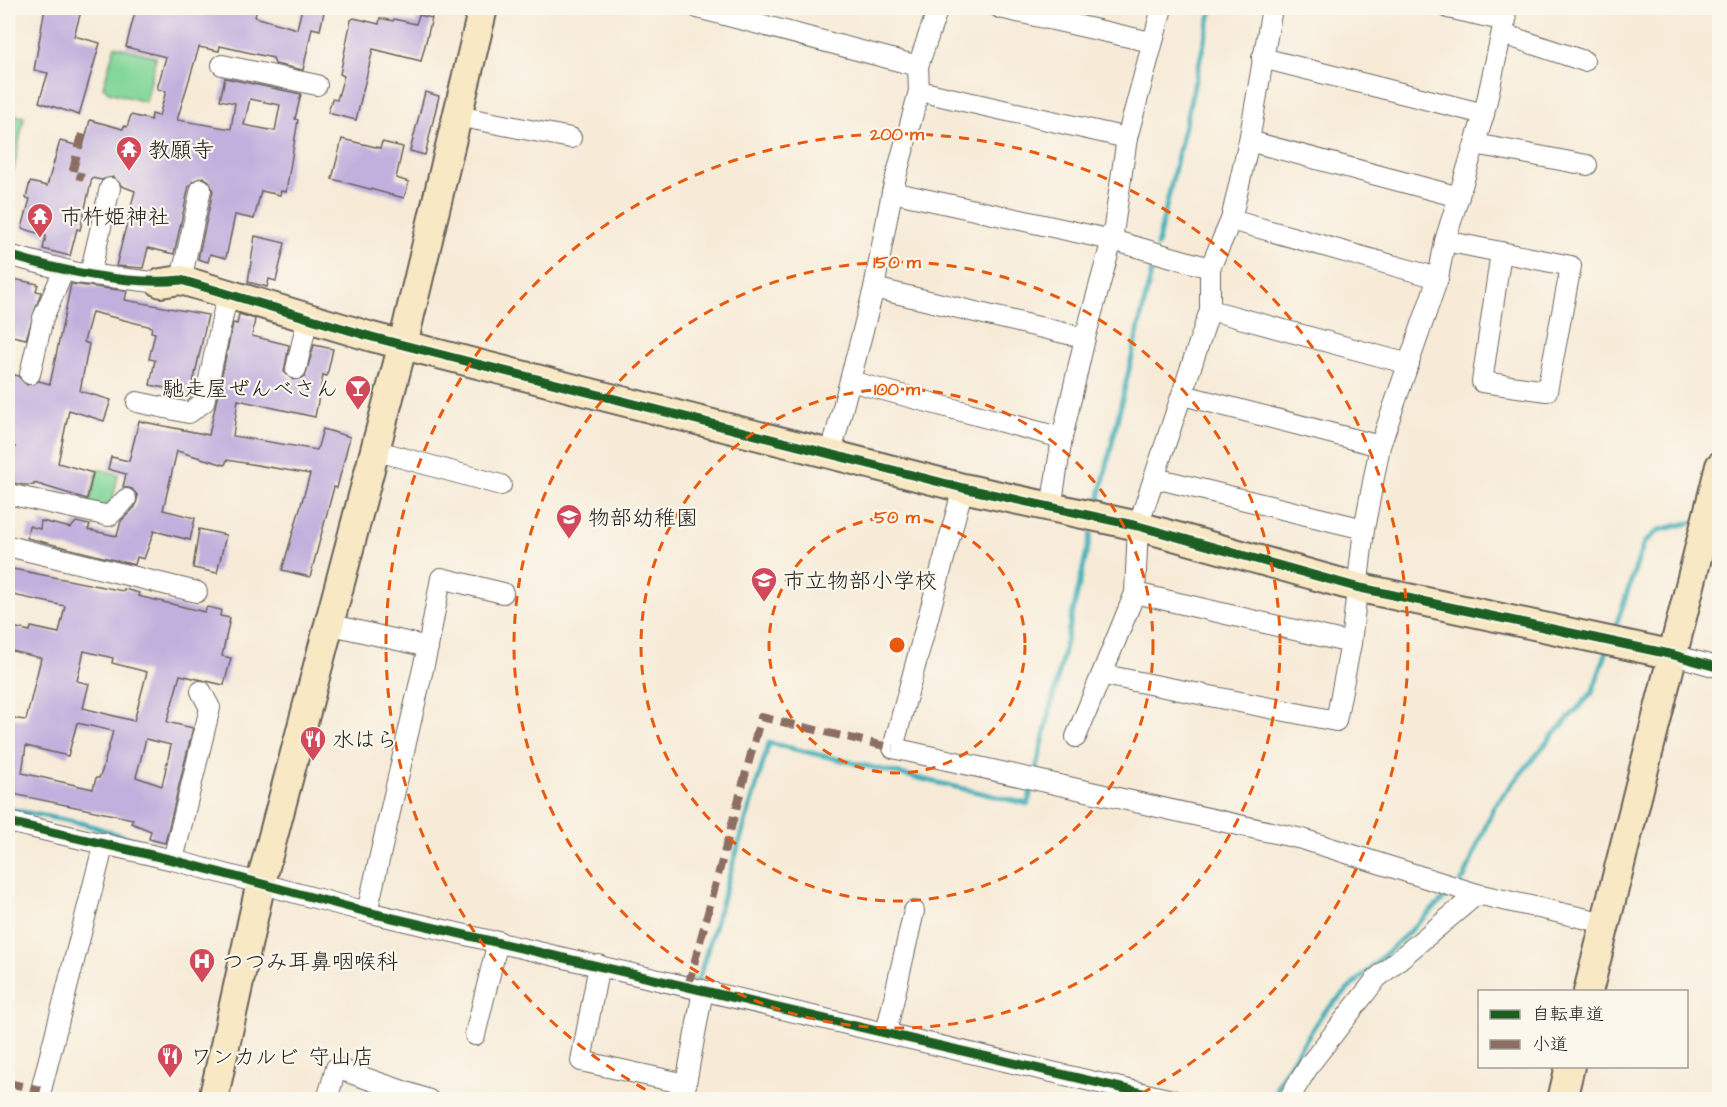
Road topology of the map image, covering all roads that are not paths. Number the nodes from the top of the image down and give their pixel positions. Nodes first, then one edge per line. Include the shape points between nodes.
1 (483, 8) edge
2 (698, 8) edge
3 (938, 8) edge
4 (1000, 8) edge
5 (1162, 8) edge
6 (1272, 8) edge
7 (1448, 8) edge
8 (1505, 21) edge
9 (1151, 42) junction
10 (1262, 58) junction
11 (1584, 61) dead end
12 (222, 65) dead end
13 (918, 66) junction
14 (317, 85) dead end
15 (919, 91) junction
16 (1484, 114) junction
17 (457, 116) junction
18 (571, 138) dead end
19 (1127, 138) junction
20 (1249, 141) junction
21 (1475, 144) junction
22 (1587, 165) dead end
23 (110, 188) dead end
24 (201, 189) dead end
25 (892, 192) junction
26 (1459, 197) junction
27 (1231, 220) junction
28 (1113, 240) junction
29 (1444, 242) junction
30 (1501, 252) junction
31 (8, 255) edge
32 (1210, 268) junction
33 (64, 270) junction
34 (90, 274) junction
35 (1437, 278) junction
36 (171, 281) junction
37 (874, 288) junction
38 (228, 292) junction
39 (1210, 310) junction
40 (308, 317) junction
41 (1085, 339) junction
42 (403, 344) junction
43 (1409, 364) junction
44 (296, 369) dead end
45 (30, 374) dead end
46 (850, 381) junction
47 (1183, 395) junction
48 (137, 402) dead end
49 (1062, 438) junction
50 (1380, 446) junction
51 (374, 450) junction
52 (831, 453) junction
53 (1719, 466) edge
54 (1155, 478) junction
55 (501, 485) dead end
56 (963, 488) junction
57 (8, 494) edge
58 (126, 499) dead end
59 (1051, 508) junction
60 (1138, 526) junction
61 (1364, 529) junction
62 (8, 546) edge
63 (1356, 587) junction
64 (197, 591) dead end
65 (503, 593) dead end
66 (1135, 594) junction
67 (329, 618) junction
68 (1351, 644) junction
69 (428, 647) junction
70 (1674, 655) junction
71 (1719, 668) edge
72 (1104, 675) junction
73 (201, 691) dead end
74 (1076, 737) dead end
75 (8, 822) edge
76 (104, 843) junction
77 (173, 860) junction
78 (261, 882) junction
79 (1477, 894) junction
80 (368, 906) junction
81 (914, 911) dead end
82 (1605, 923) junction
83 (498, 941) junction
84 (600, 965) junction
85 (703, 990) junction
86 (1588, 990) edge
87 (886, 1033) junction
88 (475, 1035) dead end
89 (1570, 1068) edge
90 (685, 1092) edge
91 (39, 1098) dead end
92 (214, 1099) edge
93 (327, 1100) edge
94 (429, 1100) edge
95 (1172, 1100) edge
96 (1288, 1100) edge
97 (1562, 1100) edge

1 - 17 street
2 - 13 street
3 - 13 street
4 - 9 street
5 - 9 street
6 - 10 street
7 - 8 street
8 - 11 street
8 - 16 street
9 - 19 street
10 - 16 street
10 - 20 street
12 - 14 street
13 - 15 street
15 - 19 street
15 - 25 street
16 - 21 street
17 - 18 street
17 - 42 street
19 - 28 street
20 - 26 street
20 - 27 street
21 - 22 street
21 - 26 street
23 - 34 street
24 - 36 street
25 - 28 street
25 - 37 street
26 - 29 street
27 - 32 street
27 - 35 street
28 - 32 street
28 - 41 street
29 - 30 street
29 - 35 street
30 - 30 street via 1571,266 1547,391 1482,382
31 - 33 street
32 - 39 street
33 - 34 street
33 - 45 street via 43,318
34 - 36 street
35 - 43 street
36 - 38 street
37 - 41 street
37 - 46 street
38 - 40 street
38 - 48 street via 204,402 189,413
39 - 43 street
39 - 47 street
40 - 42 street
40 - 44 street
41 - 49 street
42 - 51 street
42 - 52 street
43 - 50 street
46 - 49 street
46 - 52 street
47 - 50 street
47 - 54 street
49 - 59 street
50 - 61 street
51 - 55 street
51 - 67 street
52 - 56 street
53 - 70 street
54 - 60 street
54 - 61 street
56 - 59 street
56 - 79 street via 893,748 1302,839
57 - 58 street via 110,516
59 - 60 street
60 - 63 street
60 - 66 street
61 - 63 street
62 - 64 street
63 - 68 street
63 - 70 street
65 - 69 street via 441,578
66 - 68 street
66 - 72 street
67 - 69 street via 341,627
67 - 78 street
68 - 72 street via 1336,721
69 - 80 street
70 - 71 street
70 - 82 street
72 - 74 street
73 - 77 street via 210,708
75 - 76 street
76 - 77 street
76 - 91 street
77 - 78 street
78 - 80 street
78 - 92 street
79 - 82 street
79 - 96 street via 1377,978 1310,1064
80 - 83 street
81 - 87 street
82 - 86 street
83 - 84 street
83 - 88 street
84 - 85 street
84 - 90 street via 581,1061
85 - 87 street
85 - 90 street
87 - 95 street
89 - 97 street
93 - 94 street via 336,1068

